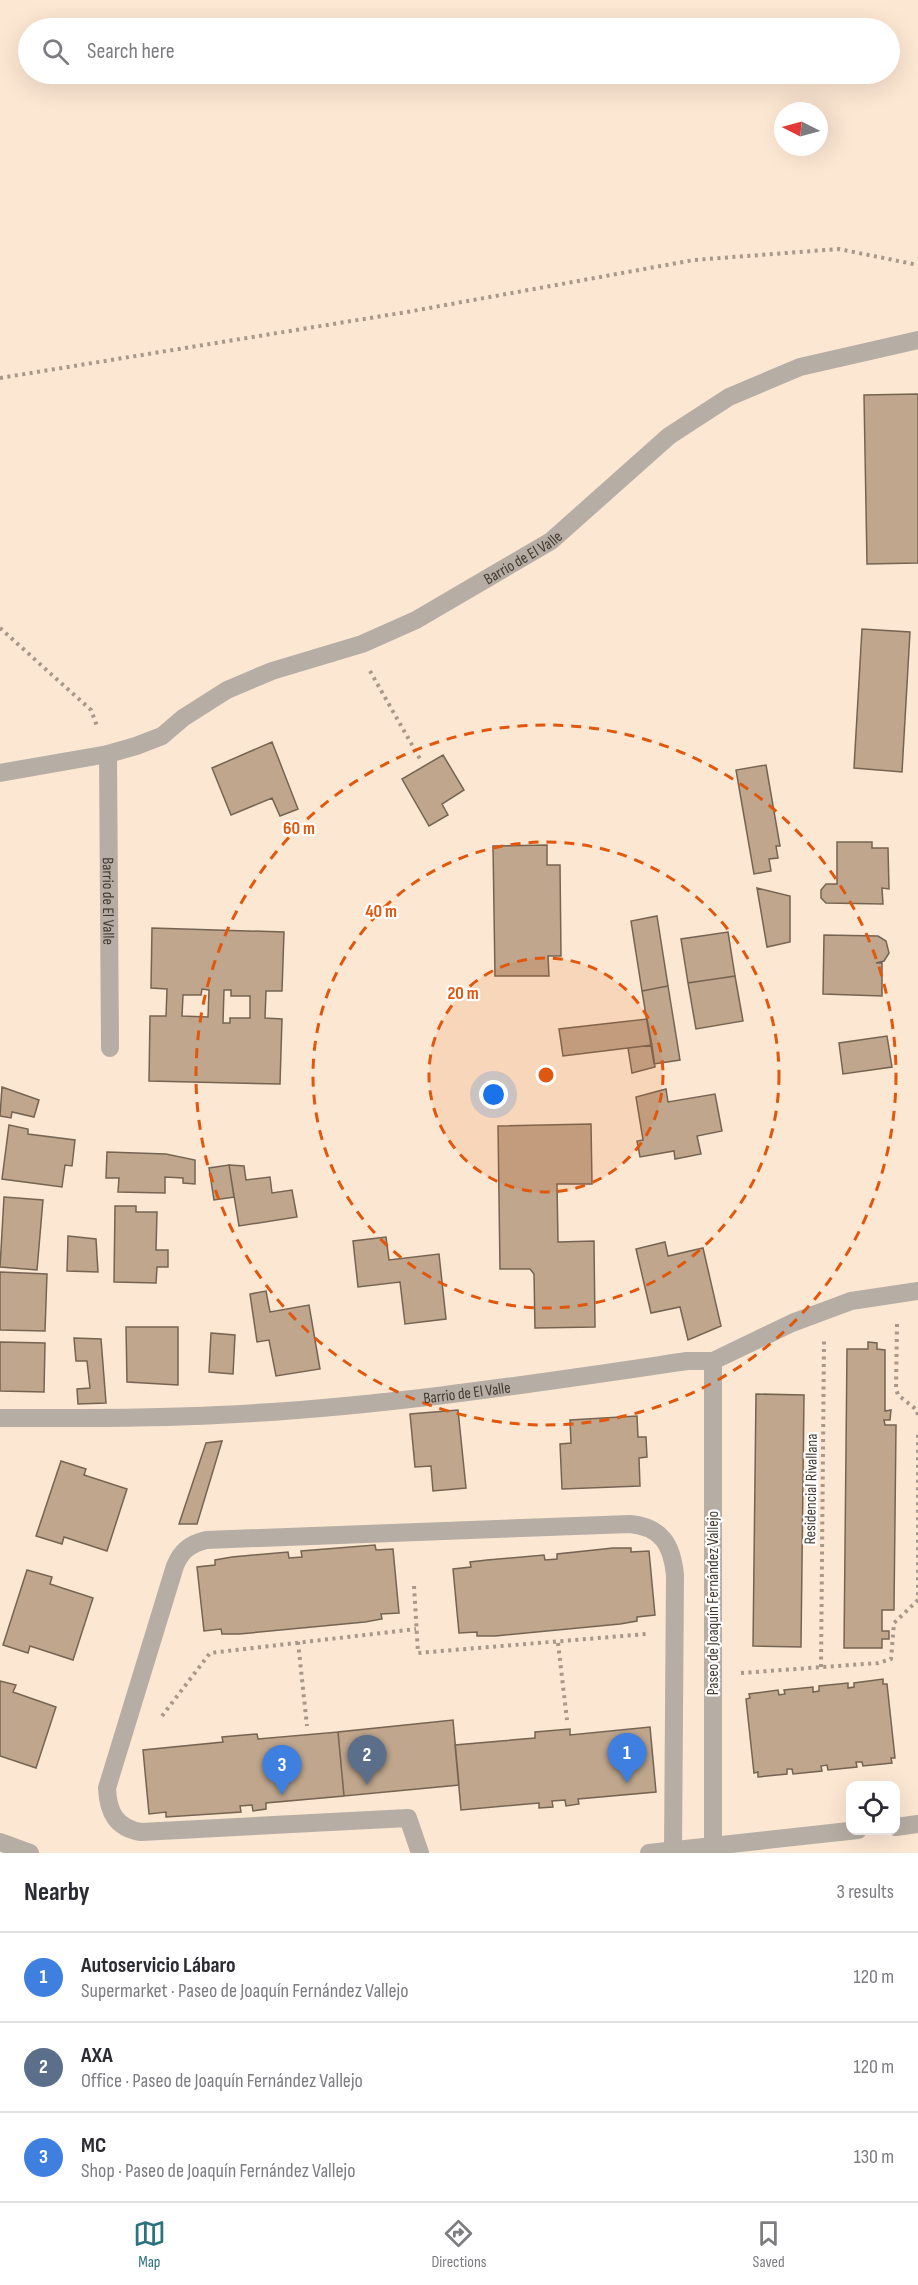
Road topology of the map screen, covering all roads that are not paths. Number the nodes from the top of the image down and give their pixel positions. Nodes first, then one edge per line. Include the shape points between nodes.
1 (918, 340) edge
2 (108, 754) junction
3 (0, 773) edge
4 (110, 1048) dead end
5 (918, 1291) edge
6 (713, 1361) junction
7 (0, 1418) edge
8 (918, 1824) edge
9 (900, 1826) edge
10 (846, 1833) edge
11 (0, 1842) edge
12 (802, 1845) edge
13 (713, 1846) junction
14 (673, 1851) junction
15 (30, 1853) edge
16 (420, 1853) edge
17 (649, 1853) edge

1 - 2 street, Barrio de El Valle via 800,367 729,397 669,436 551,541 483,583 362,644 272,671 227,690 162,736
2 - 3 street, Barrio de El Valle
2 - 4 street, Barrio de El Valle
5 - 6 street, Barrio de El Valle via 868,1296 824,1311
6 - 7 street, Barrio de El Valle via 687,1361 437,1396 220,1415
6 - 13 street, Paseo de Joaquín Fernández Vallejo
8 - 9 street
10 - 12 street
11 - 15 street
12 - 13 street
13 - 14 street
14 - 16 street via 675,1575 671,1551 655,1530 630,1524 206,1540 190,1546 175,1566 107,1788 115,1820 141,1832 408,1818
14 - 17 street

